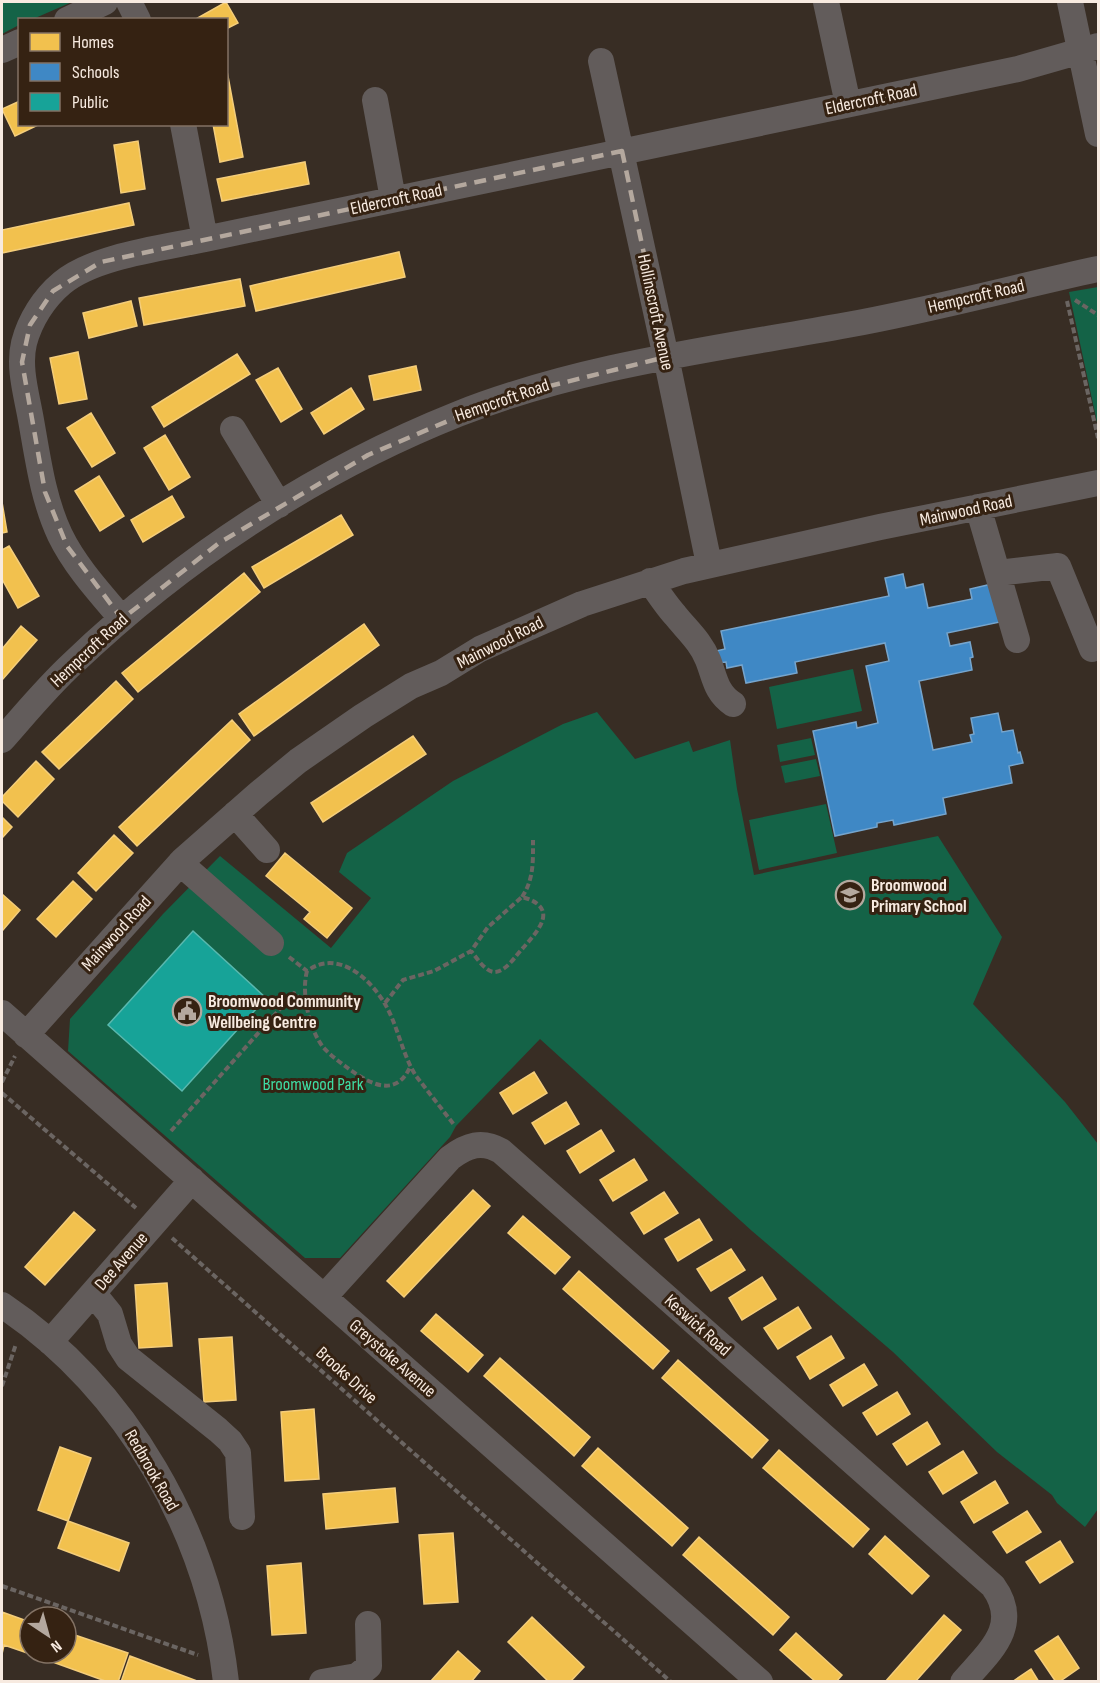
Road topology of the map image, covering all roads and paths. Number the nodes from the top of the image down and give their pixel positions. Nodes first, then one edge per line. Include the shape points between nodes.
1 (105, 2) edge
2 (129, 2) edge
3 (826, 2) edge
4 (1070, 2) edge
5 (71, 18) edge
6 (137, 18) edge
7 (18, 43) edge
8 (1089, 49) edge
9 (2, 50) edge
10 (600, 57) dead end
11 (374, 96) dead end
12 (848, 104) junction
13 (183, 126) edge
14 (1098, 134) edge
15 (622, 151) junction
16 (393, 199) junction
17 (205, 239) junction
18 (1098, 269) edge
19 (1063, 285) junction
20 (1098, 315) edge
21 (666, 357) junction
22 (231, 426) dead end
23 (1098, 438) edge
24 (1098, 483) edge
25 (279, 505) junction
26 (978, 507) junction
27 (709, 564) junction
28 (998, 573) junction
29 (650, 581) junction
30 (122, 619) junction
31 (1017, 640) dead end
32 (1092, 649) dead end
33 (733, 704) dead end
34 (2, 740) edge
35 (236, 814) junction
36 (533, 840) dead end
37 (267, 850) dead end
38 (180, 863) junction
39 (522, 897) junction
40 (271, 943) joint
41 (471, 951) junction
42 (307, 971) junction
43 (384, 1003) junction
44 (308, 1005) junction
45 (2, 1013) edge
46 (26, 1035) junction
47 (410, 1067) junction
48 (2, 1093) edge
49 (468, 1147) junction
50 (155, 1148) junction
51 (192, 1180) junction
52 (154, 1223) junction
53 (93, 1293) junction
54 (324, 1297) junction
55 (2, 1305) edge
56 (24, 1322) junction
57 (50, 1342) junction
58 (2, 1386) edge
59 (242, 1517) dead end
60 (2, 1586) edge
61 (368, 1624) dead end
62 (225, 1673) edge
63 (756, 1680) edge
64 (322, 1682) edge
65 (671, 1682) edge
66 (963, 1682) edge

1 - 5 street
2 - 6 street
3 - 12 street
4 - 8 street
7 - 9 street
8 - 12 street, Eldercroft Road via 1018,69
8 - 14 street
10 - 15 street, Hollinscroft Avenue
11 - 16 street
12 - 15 street, Eldercroft Road
13 - 17 street
15 - 16 street, Eldercroft Road
15 - 21 street, Hollinscroft Avenue
16 - 17 street, Eldercroft Road
17 - 30 street, Eldercroft Road via 82,269 43,303 24,345 24,379 51,512 75,559
18 - 19 street, Hempcroft Road
19 - 20 path
19 - 21 street, Hempcroft Road
19 - 23 path
21 - 25 street, Hempcroft Road via 548,384 458,414 368,455
21 - 27 street, Hollinscroft Avenue
22 - 25 street
24 - 26 street, Mainwood Road
25 - 30 street, Hempcroft Road via 186,566
26 - 27 street, Mainwood Road
26 - 28 street
27 - 29 street, Mainwood Road
28 - 31 street
28 - 32 street via 1059,566
29 - 33 street via 702,648 716,686
29 - 35 street, Mainwood Road via 538,622 411,686 298,761
30 - 34 street, Hempcroft Road via 70,665
35 - 37 street
35 - 38 street, Mainwood Road
36 - 39 path via 533,873
38 - 40 street
38 - 46 street, Mainwood Road
39 - 41 path via 488,927
39 - 41 path via 537,902 544,915 538,932 504,969 488,970
40 - 42 path
41 - 43 path via 434,971 403,980
42 - 43 path via 333,962 354,969
42 - 44 path
43 - 47 path
44 - 47 path via 312,1024 324,1047 360,1078 373,1084 396,1084
44 - 50 path via 294,993
45 - 46 street
46 - 50 street, Greystoke Avenue
47 - 49 path
48 - 52 path, Brooks Drive
49 - 54 street via 450,1158
49 - 66 street, Keswick Road via 483,1144 501,1151 993,1586 1004,1609 1003,1631
50 - 51 street, Greystoke Avenue
51 - 52 street, Dee Avenue
51 - 54 street, Greystoke Avenue
52 - 53 street, Dee Avenue
52 - 65 path, Brooks Drive
53 - 57 street, Dee Avenue
53 - 59 street via 110,1314 119,1344 128,1358 218,1430 238,1453
54 - 63 street, Greystoke Avenue
55 - 56 street, Redbrook Road
56 - 57 street, Redbrook Road
56 - 58 path
57 - 62 street, Redbrook Road via 118,1414 171,1499 213,1607
60 - 62 path
61 - 64 street via 369,1666 357,1676

